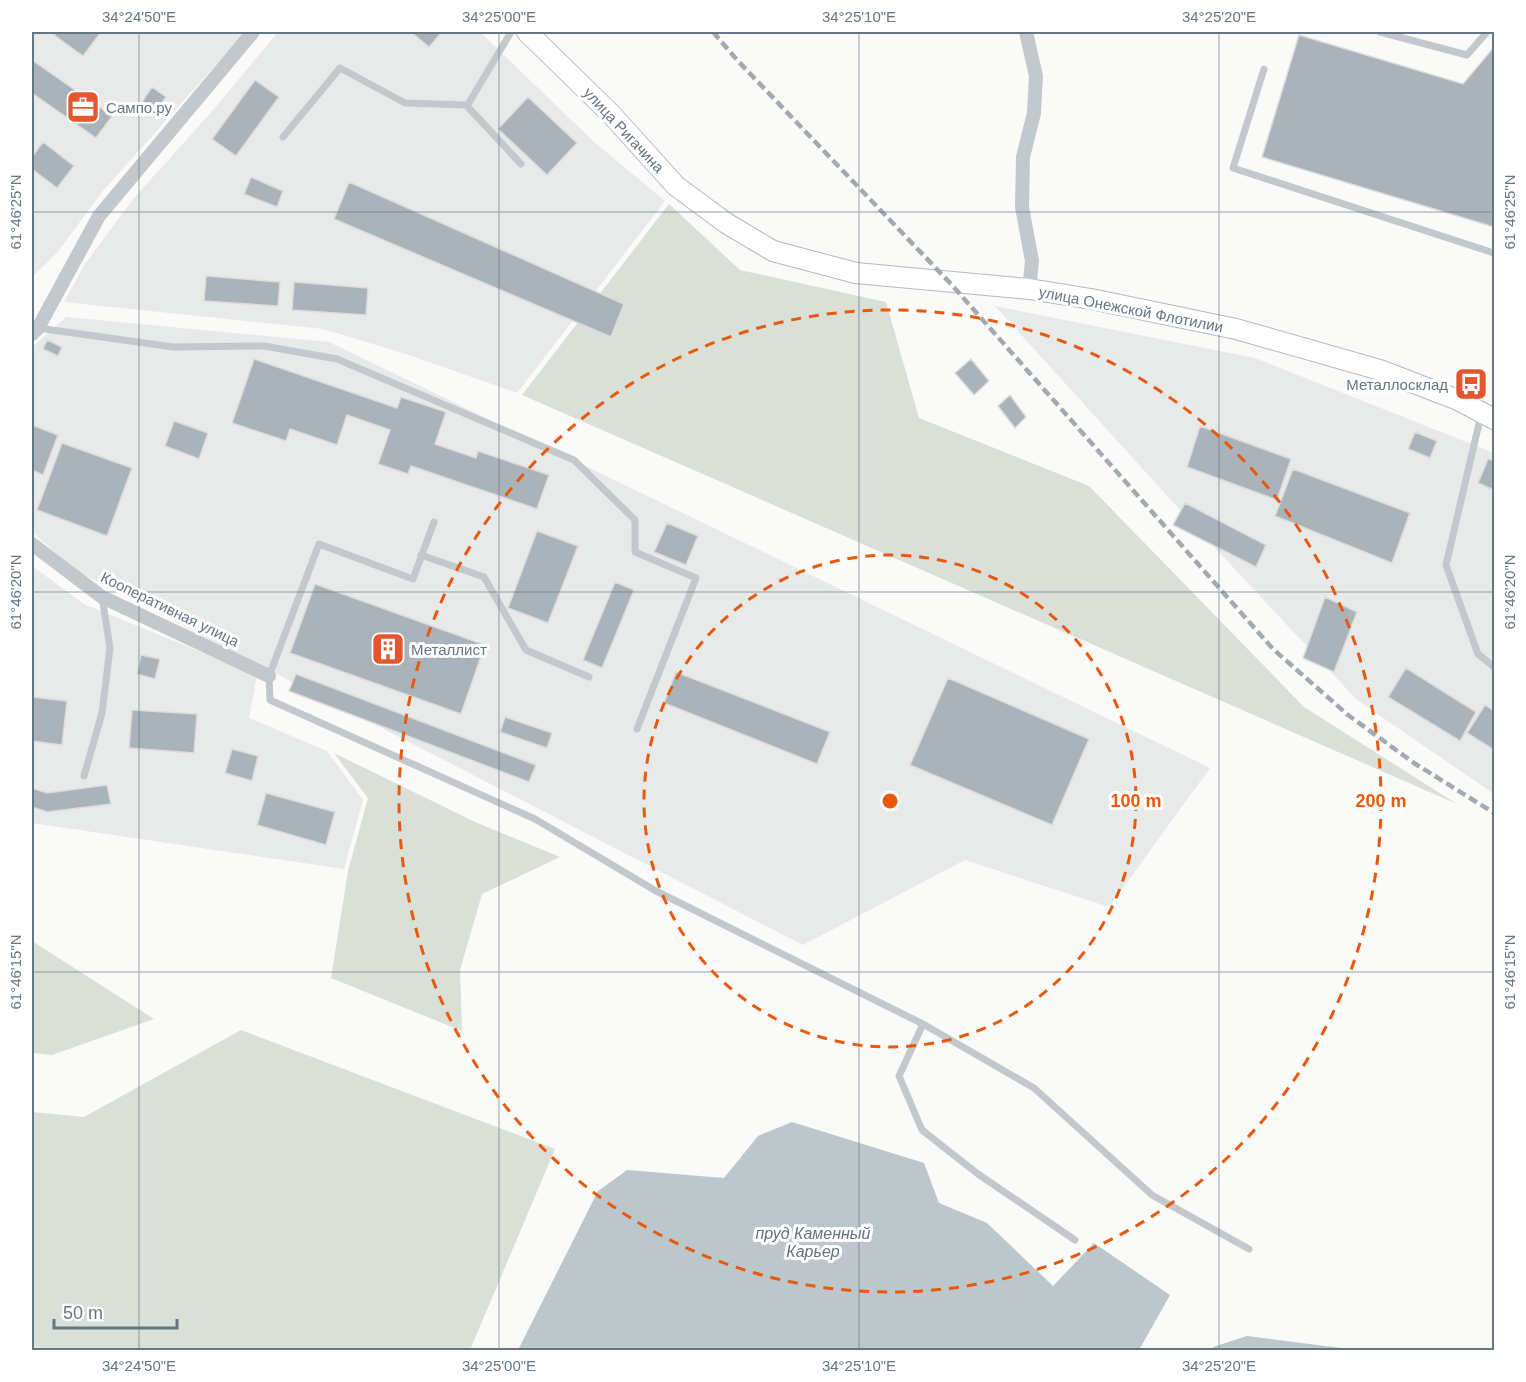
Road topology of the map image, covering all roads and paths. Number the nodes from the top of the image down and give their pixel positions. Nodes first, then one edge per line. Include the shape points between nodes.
1 (253, 32) edge
2 (511, 32) edge
3 (527, 32) edge
4 (1026, 32) edge
5 (1380, 32) edge
6 (1487, 32) edge
7 (1264, 69) dead end
8 (467, 105) junction
9 (283, 137) dead end
10 (521, 164) dead end
11 (726, 223) joint
12 (1494, 253) edge
13 (1029, 289) junction
14 (35, 331) edge
15 (1482, 412) junction
16 (1494, 419) edge
17 (434, 522) dead end
18 (32, 544) edge
19 (422, 555) junction
20 (102, 597) junction
21 (1494, 667) edge
22 (269, 676) junction
23 (589, 677) dead end
24 (637, 729) dead end
25 (84, 776) dead end
26 (923, 1024) junction
27 (1076, 1240) dead end
28 (1248, 1249) dead end

1 - 14 street via 99,216
2 - 8 lane
3 - 11 main road, улица Ригачина via 611,114 676,186
4 - 13 street via 1036,76 1034,113 1023,157 1022,207 1032,261
5 - 6 lane via 1467,55
7 - 12 lane via 1233,168
8 - 9 lane via 405,103 340,69
8 - 10 lane
11 - 13 main road, улица Онежской Флотилии via 773,251 856,273
13 - 15 lane via 1236,329 1380,369
14 - 24 lane via 173,347 264,346 337,358 574,460 636,520 636,552 696,578
15 - 16 lane
15 - 21 lane via 1446,565 1478,654
17 - 19 lane
18 - 20 street, Кооперативная улица
19 - 22 lane via 413,579 319,544
19 - 23 lane via 484,577 526,650
20 - 22 street, Кооперативная улица
20 - 25 lane via 110,648 102,713
22 - 26 lane via 270,700 535,819 656,891
26 - 27 lane via 899,1076 922,1130 978,1174
26 - 28 lane via 1034,1088 1152,1195

